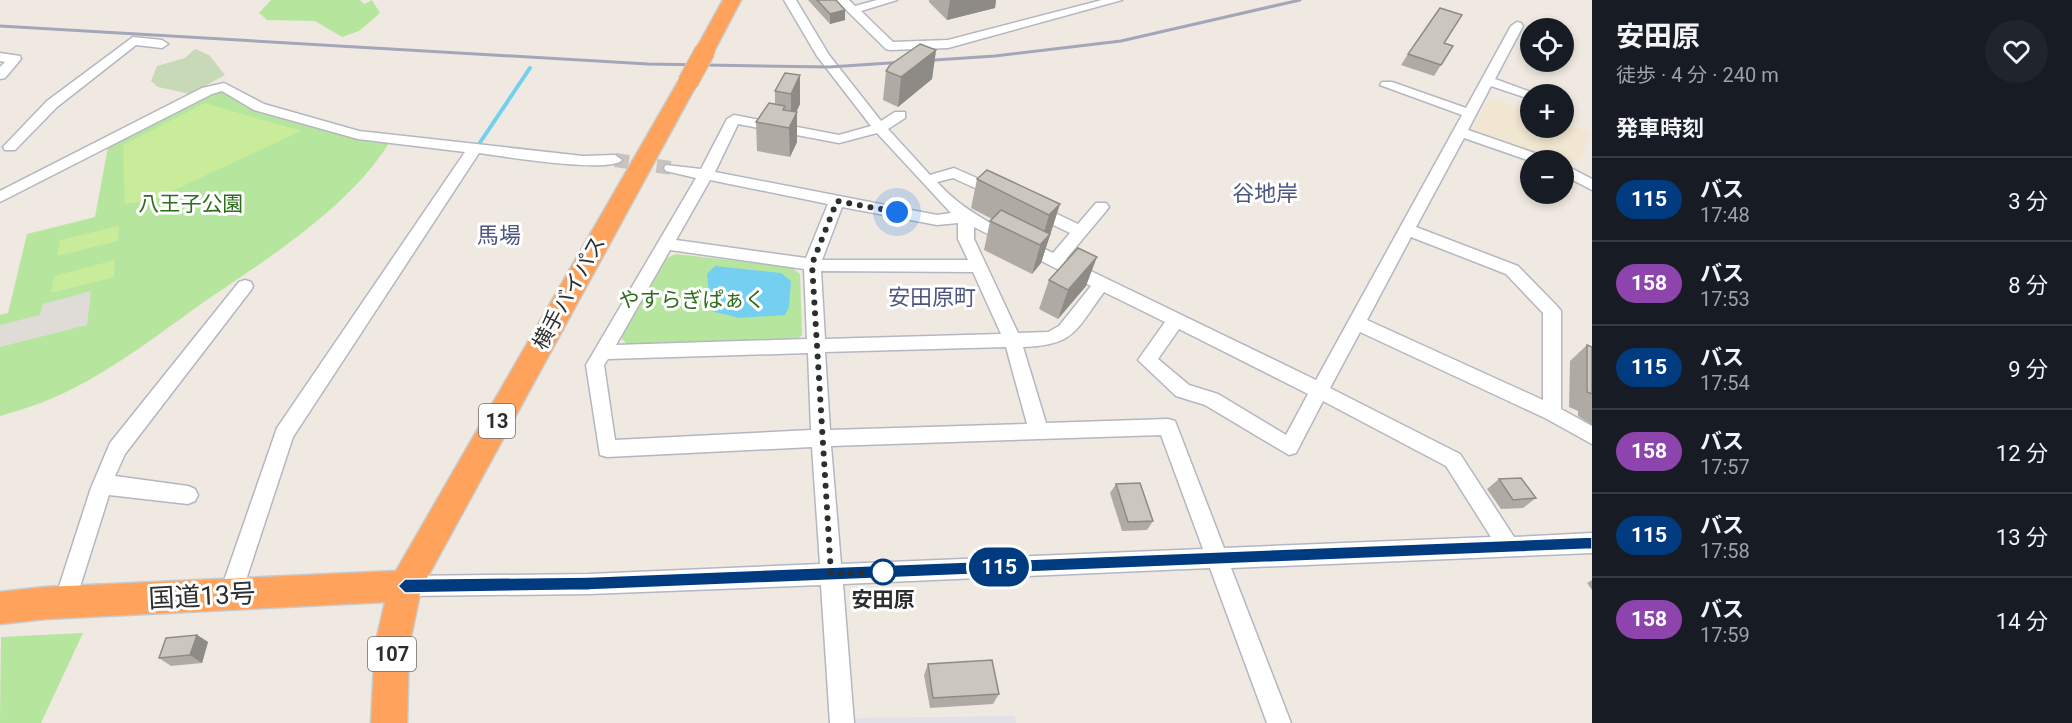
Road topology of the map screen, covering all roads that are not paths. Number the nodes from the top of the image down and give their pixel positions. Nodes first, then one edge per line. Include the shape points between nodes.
1 (732, 0) edge
2 (790, 0) edge
3 (842, 0) edge
4 (891, 0) edge
5 (1116, 0) edge
6 (852, 9) junction
7 (1517, 26) dead end
8 (162, 44) dead end
9 (0, 57) edge
10 (0, 75) edge
11 (1488, 81) junction
12 (1387, 85) dead end
13 (1520, 92) edge
14 (1471, 114) junction
15 (900, 115) dead end
16 (879, 128) junction
17 (1461, 132) junction
18 (5, 147) edge
19 (474, 150) junction
20 (1520, 153) edge
21 (615, 160) tunnel mouth
22 (0, 162) edge
23 (671, 168) tunnel mouth
24 (706, 174) junction
25 (1574, 175) edge
26 (927, 180) junction
27 (1592, 185) edge
28 (0, 197) edge
29 (837, 201) junction
30 (1101, 207) dead end
31 (966, 217) junction
32 (1408, 230) junction
33 (1080, 231) junction
34 (665, 244) junction
35 (1056, 260) junction
36 (812, 264) junction
37 (979, 266) junction
38 (1102, 283) junction
39 (245, 286) dead end
40 (1176, 320) junction
41 (1357, 323) junction
42 (1013, 341) junction
43 (816, 346) junction
44 (602, 352) junction
45 (1320, 391) junction
46 (1552, 413) junction
47 (1038, 430) junction
48 (1592, 436) edge
49 (821, 438) junction
50 (101, 488) junction
51 (188, 495) dead end
52 (1592, 543) edge
53 (1508, 546) junction
54 (1216, 559) junction
55 (831, 574) junction
56 (405, 586) junction
57 (230, 595) junction
58 (65, 602) junction
59 (0, 608) edge
60 (389, 723) edge
61 (842, 723) edge
62 (1280, 723) edge

1 - 56 highway, 横手バイパス / 13, bridge
2 - 16 street via 829,67
3 - 6 street
4 - 6 street
5 - 6 street via 948,44 924,45 890,46
7 - 11 street
8 - 18 street via 134,41
9 - 10 street via 15,58
11 - 13 street
11 - 14 street
12 - 14 street
14 - 17 street
15 - 16 street
16 - 24 street via 839,139 734,118
16 - 26 street
17 - 20 street
17 - 32 street
18 - 22 street
19 - 21 street via 583,161
19 - 28 street via 358,135 259,107 224,87 207,91
19 - 57 street via 285,434
23 - 24 street
24 - 29 street
24 - 34 street
25 - 27 street
26 - 31 street
26 - 33 street via 954,173
29 - 31 street via 937,220
29 - 36 street
30 - 33 street
31 - 35 street
31 - 37 street via 966,239
32 - 41 street
32 - 46 street via 1512,270 1552,311
33 - 35 street
34 - 36 street
34 - 44 street
35 - 38 street
36 - 37 street
36 - 43 street
37 - 42 street
38 - 40 street
38 - 42 street via 1065,331 1051,339
39 - 50 street via 117,449
40 - 45 street
40 - 45 street via 1148,360 1183,391 1221,404 1289,447
41 - 45 street
41 - 46 street
42 - 43 street
42 - 47 street
43 - 44 street
43 - 49 street
44 - 49 street via 596,365 607,448
45 - 53 street via 1453,460
46 - 48 street
47 - 49 street
47 - 54 street via 1168,428
49 - 55 street
50 - 51 street via 116,485
50 - 58 street
52 - 53 street
53 - 54 street
54 - 55 street
54 - 62 street
55 - 56 street via 589,584
55 - 61 street
56 - 57 highway, 国道13号
56 - 60 highway, 107 via 392,646
57 - 58 highway, 国道13号
58 - 59 highway, 国道13号

